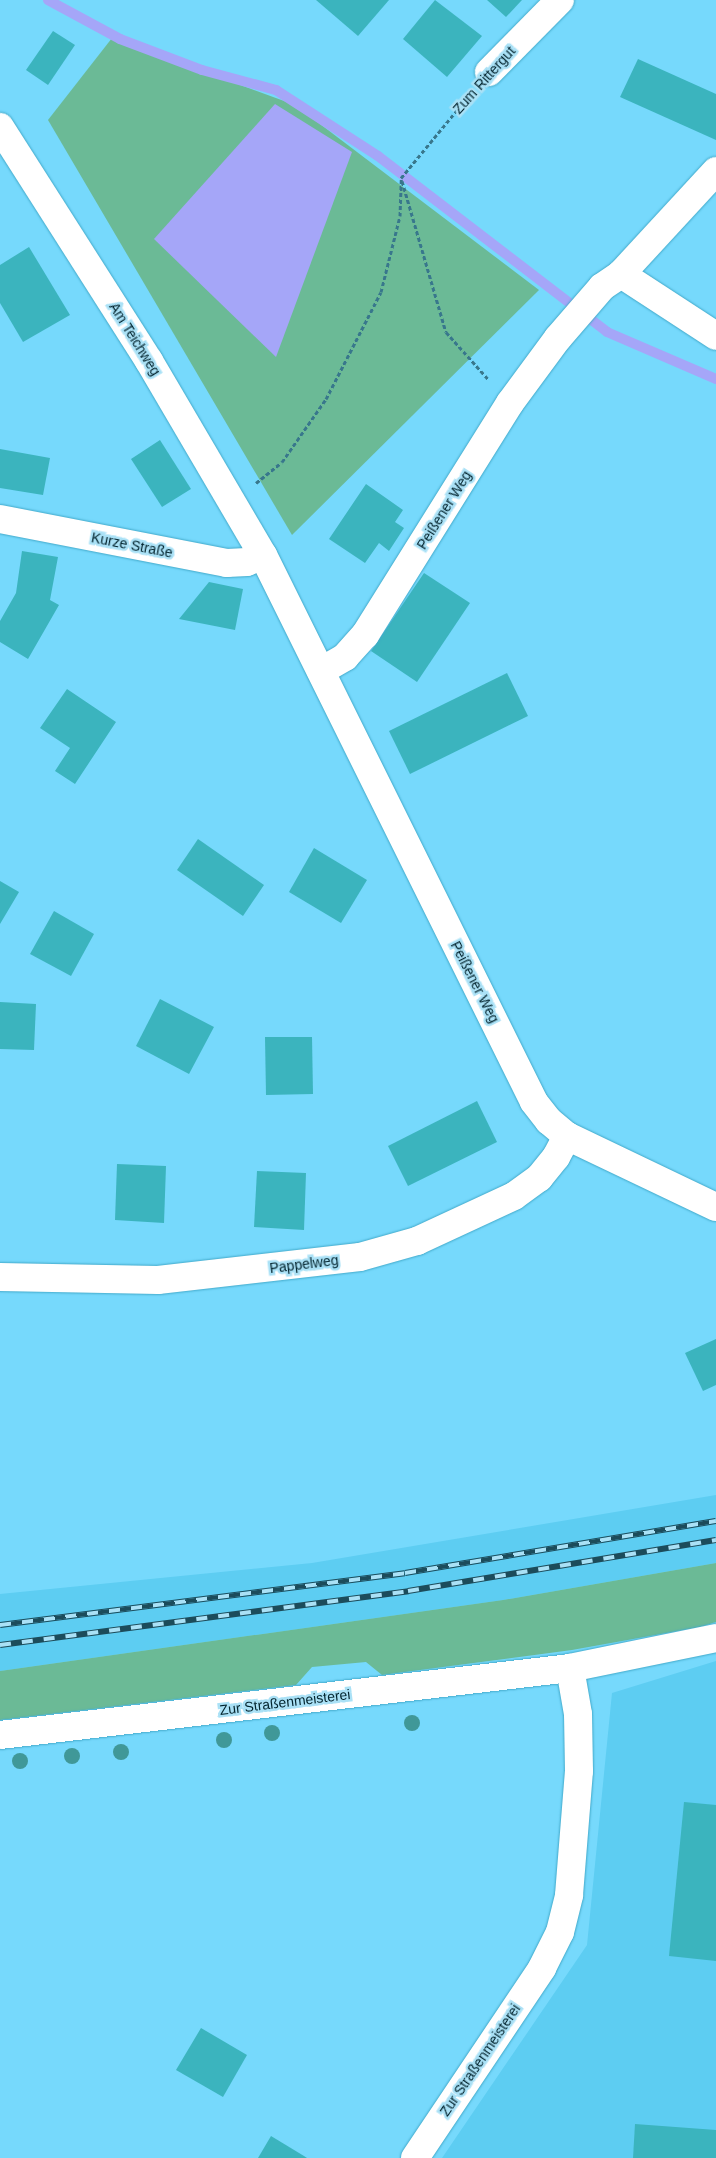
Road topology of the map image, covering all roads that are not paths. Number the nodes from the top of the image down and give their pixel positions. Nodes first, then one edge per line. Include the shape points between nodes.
1 (560, 0) edge
2 (489, 72) road end
3 (0, 127) edge
4 (716, 171) edge
5 (612, 281) junction
6 (716, 336) edge
7 (0, 520) edge
8 (263, 555) junction
9 (321, 671) junction
10 (567, 1136) junction
11 (716, 1207) edge
12 (0, 1277) edge
13 (716, 1638) edge
14 (570, 1668) junction
15 (0, 1735) edge
16 (415, 2158) edge

1 - 2 street, Zum Rittergut
3 - 8 street, Am Teichweg via 149,361
4 - 5 street, Peißener Weg
5 - 6 street
5 - 9 street, Peißener Weg via 558,338 510,404 366,635 345,657
7 - 8 street, Kurze Straße via 227,563 247,562
8 - 9 street, Peißener Weg
9 - 10 street, Peißener Weg via 534,1102
10 - 11 street, Peißener Weg
10 - 12 street, Pappelweg via 539,1178 514,1196 417,1241 360,1257 158,1280
13 - 14 street, Zur Straßenmeisterei
14 - 15 street, Zur Straßenmeisterei
14 - 16 street, Zur Straßenmeisterei via 578,1714 579,1771 569,1895 560,1932 542,1968

